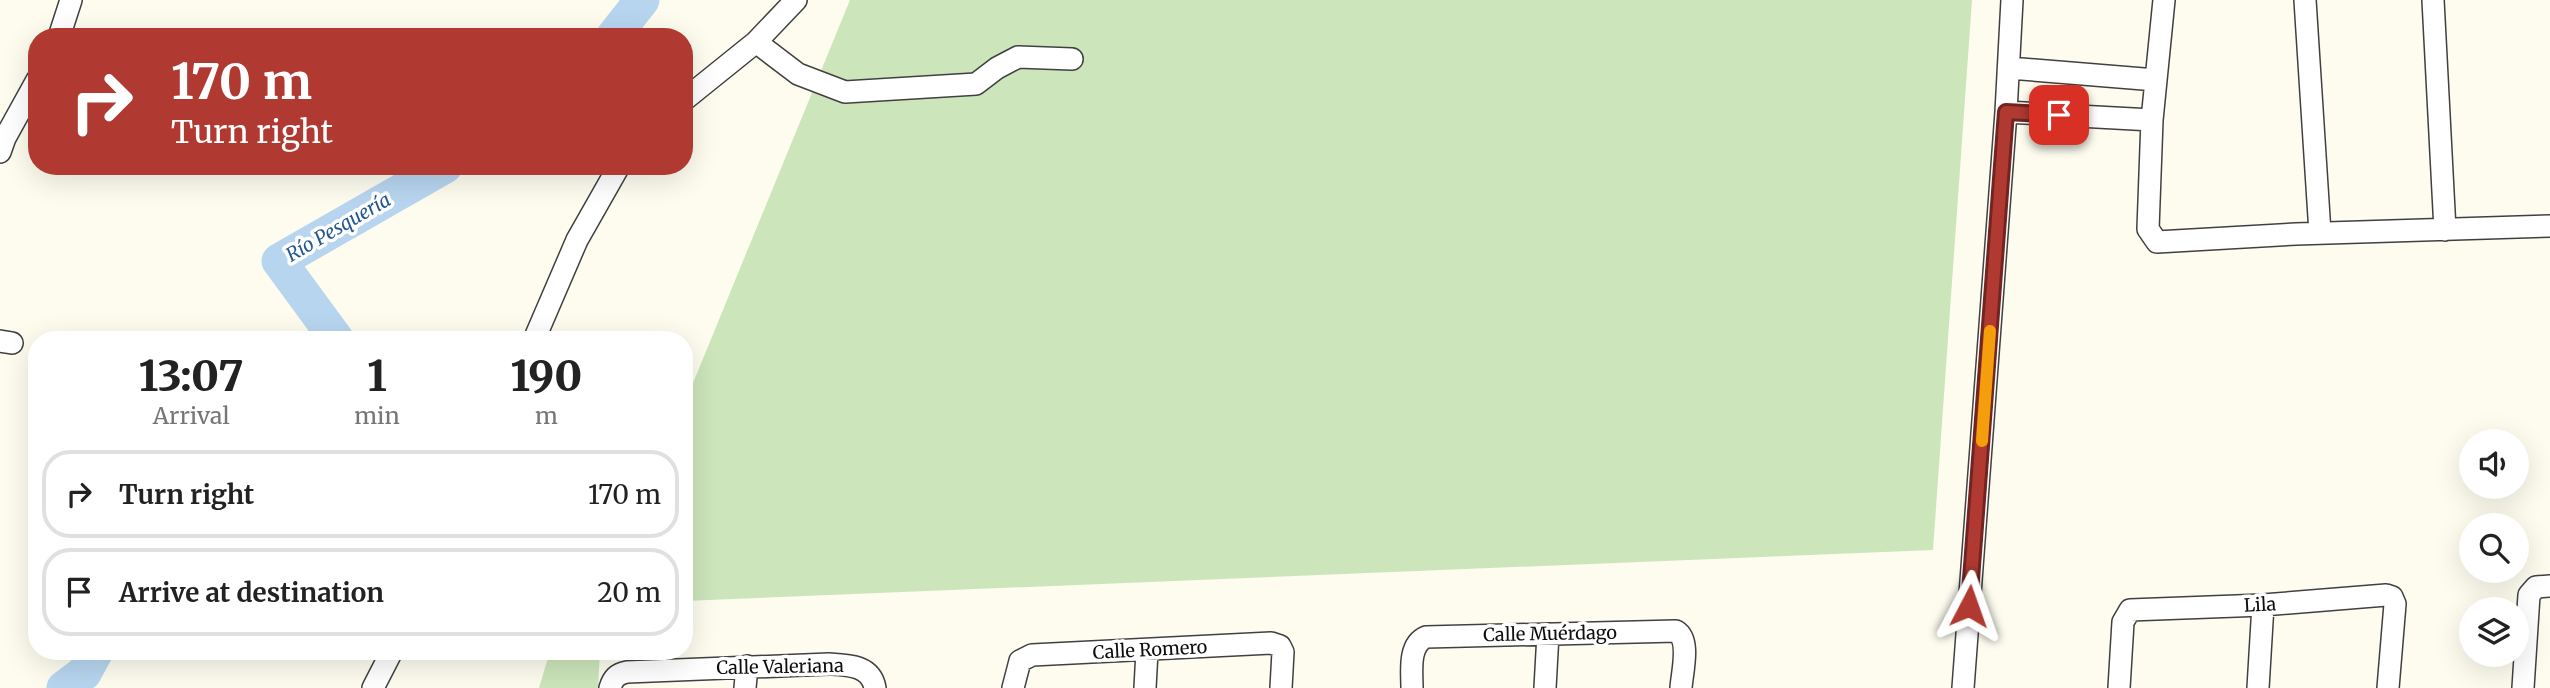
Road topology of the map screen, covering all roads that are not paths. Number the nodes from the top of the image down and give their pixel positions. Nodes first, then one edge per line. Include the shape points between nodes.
1 (71, 0) edge
2 (796, 0) edge
3 (2012, 0) edge
4 (2164, 0) edge
5 (2305, 0) edge
6 (2433, 0) edge
7 (62, 28) edge
8 (757, 42) junction
9 (1072, 59) dead end
10 (2009, 68) junction
11 (2156, 80) junction
12 (693, 93) edge
13 (28, 96) edge
14 (2006, 112) junction
15 (2152, 120) junction
16 (2, 143) edge
17 (615, 175) edge
18 (2550, 226) edge
19 (2445, 230) junction
20 (2320, 233) junction
21 (538, 331) edge
22 (2541, 588) edge
23 (2263, 605) junction
24 (1548, 634) junction
25 (1147, 651) junction
26 (387, 660) edge
27 (747, 666) junction
28 (870, 679) edge
29 (611, 684) edge
30 (373, 688) edge
31 (745, 688) edge
32 (1013, 688) edge
33 (1145, 688) edge
34 (1281, 688) edge
35 (1412, 688) edge
36 (1545, 688) edge
37 (1681, 688) edge
38 (1963, 688) edge
39 (2119, 688) edge
40 (2258, 688) edge
41 (2388, 688) edge
42 (2523, 688) edge

1 - 7 street
2 - 8 street
3 - 10 street
4 - 11 street
5 - 20 street
6 - 19 street
8 - 9 street via 798,74 845,92 976,84 1018,57
8 - 12 street
10 - 11 street
10 - 14 street
11 - 15 street
13 - 16 street
14 - 15 street
14 - 38 street
15 - 20 street via 2148,229 2157,242
17 - 21 street via 577,240
18 - 19 street
19 - 20 street
22 - 42 street via 2528,603
23 - 39 street, Lila via 2128,612 2123,622
23 - 40 street
23 - 41 street, Lila via 2392,597
24 - 35 street, Calle Muérdago via 1420,640 1413,651
24 - 36 street
24 - 37 street, Calle Muérdago via 1680,633 1684,641
25 - 32 street, Calle Romero via 1032,655 1020,661
25 - 33 street
25 - 34 street, Calle Romero via 1271,643 1283,652
26 - 30 street
27 - 28 street, Calle Valeriana via 846,664
27 - 29 street, Calle Valeriana via 627,672
27 - 31 street

